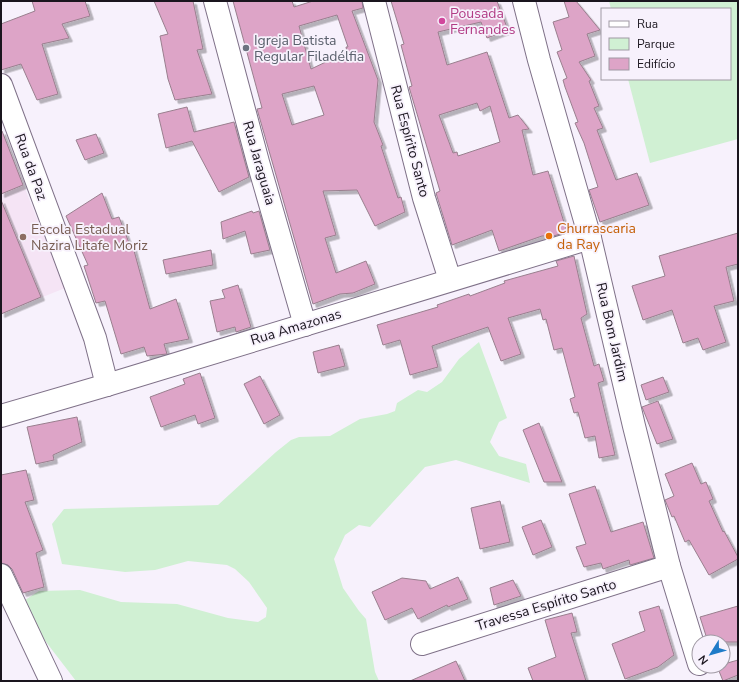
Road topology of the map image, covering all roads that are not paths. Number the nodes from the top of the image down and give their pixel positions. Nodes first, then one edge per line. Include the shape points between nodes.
1 (215, 1) edge
2 (374, 1) edge
3 (524, 1) edge
4 (1, 85) edge
5 (590, 238) junction
6 (450, 280) junction
7 (305, 325) junction
8 (107, 385) junction
9 (1, 416) edge
10 (670, 566) junction
11 (1, 575) edge
12 (691, 638) edge
13 (422, 644) dead end
14 (51, 681) edge

1 - 7 street, Rua Jaraguaia
2 - 6 street, Rua Espírito Santo via 424,198
3 - 5 street, Rua Bom Jardim
4 - 8 street, Rua da Paz via 96,338
5 - 6 street, Rua Amazonas
5 - 10 street, Rua Bom Jardim
6 - 7 street, Rua Amazonas
7 - 8 street, Rua Amazonas
8 - 9 street, Rua Amazonas
10 - 12 street, Rua Bom Jardim
10 - 13 street, Travessa Espírito Santo
11 - 14 street

